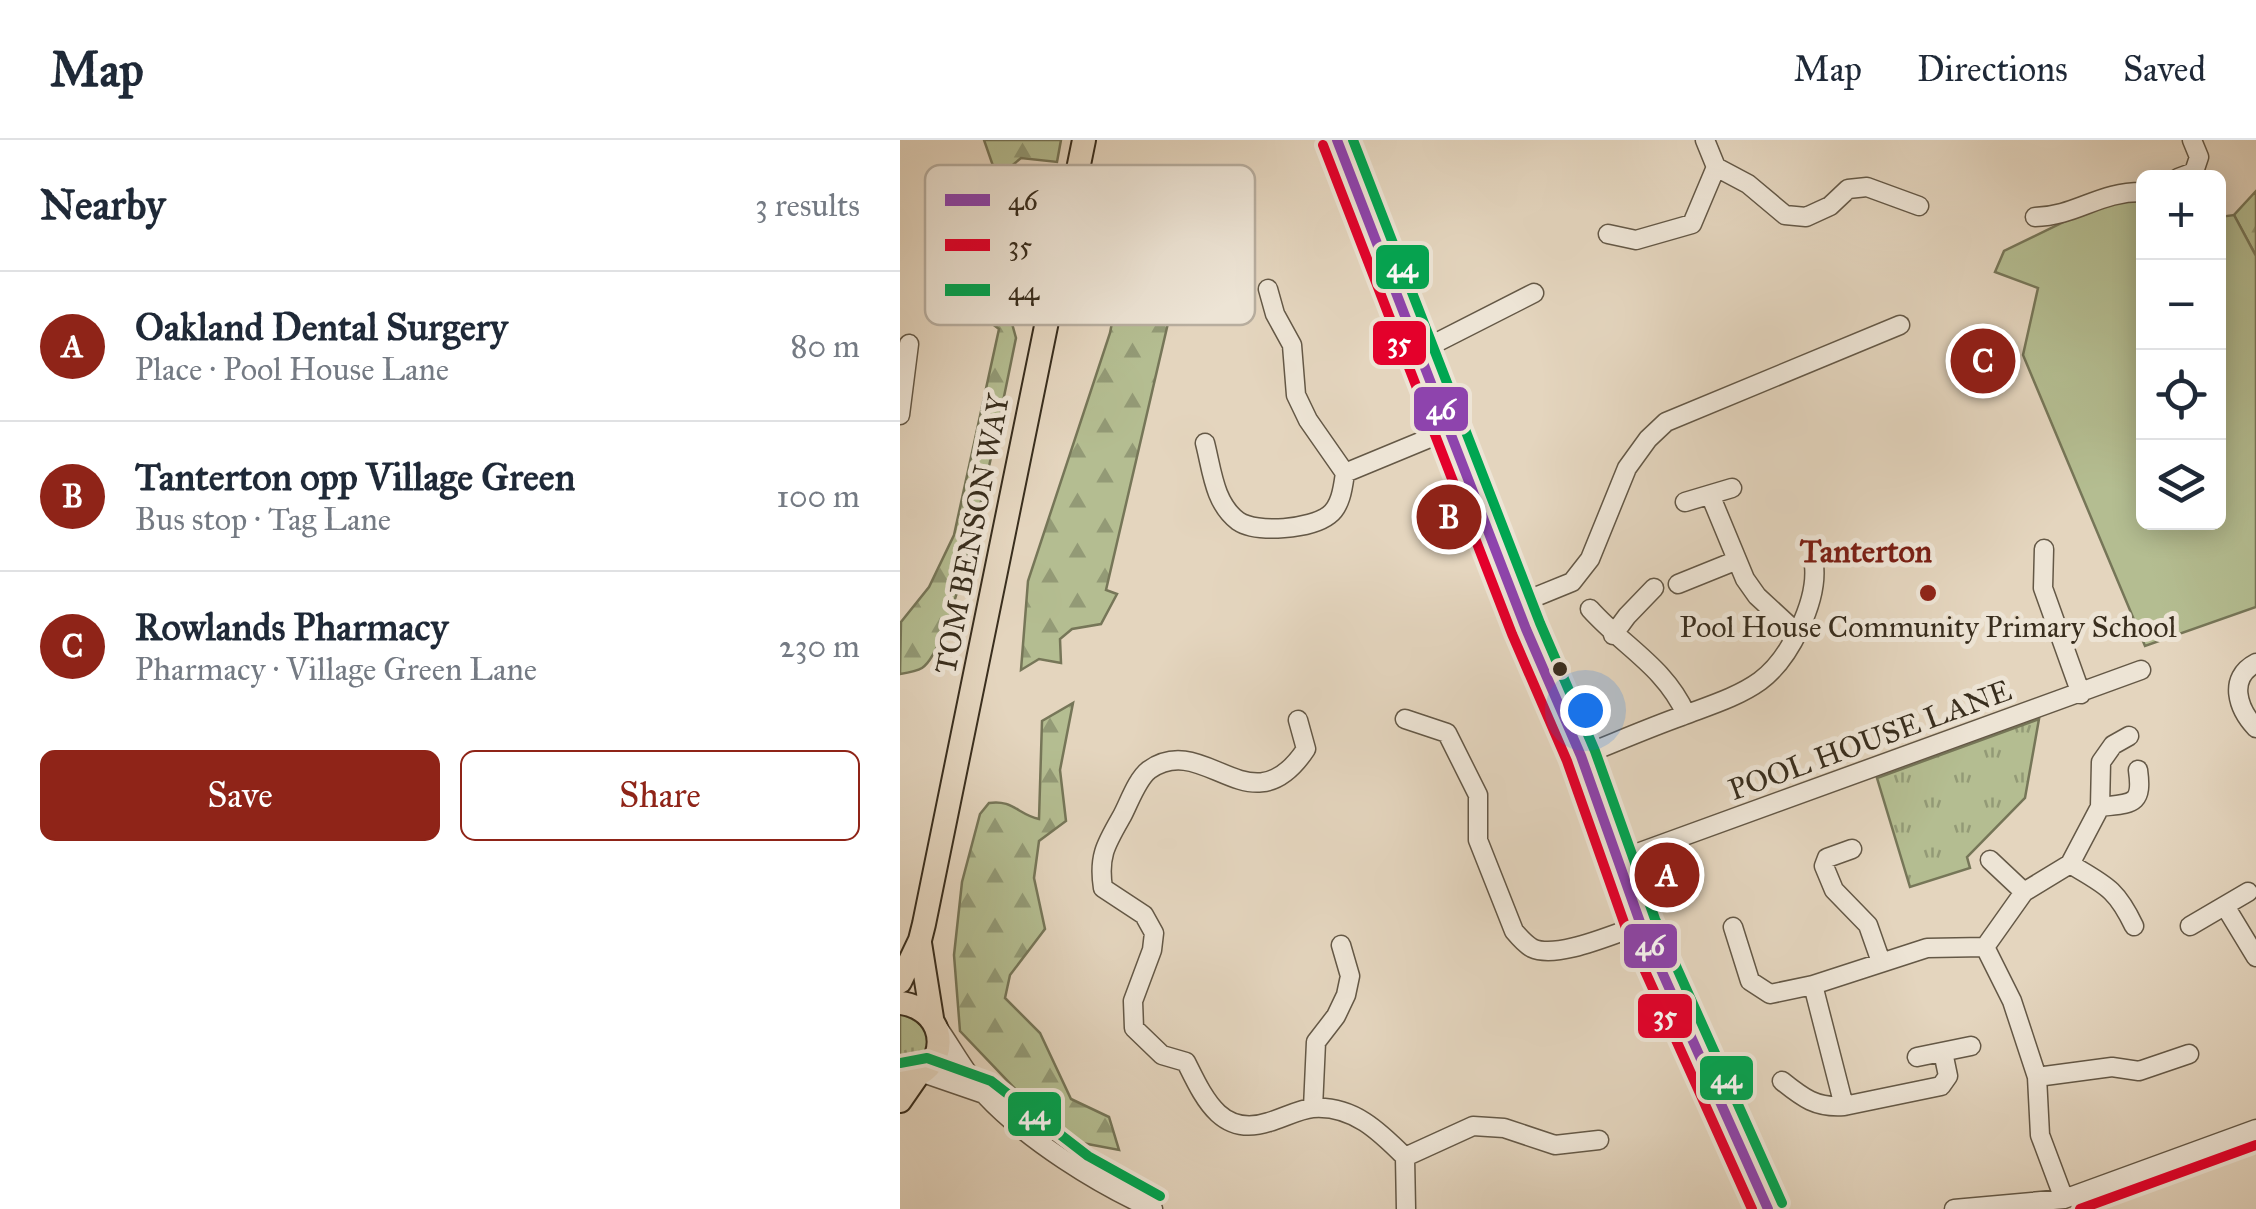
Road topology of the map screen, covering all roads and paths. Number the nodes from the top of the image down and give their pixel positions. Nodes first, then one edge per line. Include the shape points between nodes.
1 (1084, 140) edge
2 (1337, 140) edge
3 (1705, 140) edge
4 (2192, 140) edge
5 (1079, 165) edge
6 (1716, 167) junction
7 (2195, 170) edge
8 (2136, 192) edge
9 (1919, 206) dead end
10 (2035, 217) dead end
11 (1608, 234) dead end
12 (1268, 289) dead end
13 (1534, 293) dead end
14 (1046, 325) edge
15 (1900, 325) dead end
16 (909, 344) dead end
17 (1420, 351) junction
18 (900, 415) edge
19 (1448, 430) junction
20 (1206, 443) dead end
21 (1346, 472) junction
22 (1732, 488) dead end
23 (1711, 496) junction
24 (1685, 502) dead end
25 (2044, 549) dead end
26 (1735, 561) junction
27 (1814, 564) dead end
28 (1678, 584) dead end
29 (1654, 588) dead end
30 (1518, 604) junction
31 (1590, 608) dead end
32 (1796, 632) junction
33 (1614, 635) junction
34 (2256, 663) edge
35 (2141, 670) dead end
36 (2081, 694) junction
37 (1686, 714) junction
38 (1405, 719) dead end
39 (1298, 720) dead end
40 (2256, 728) edge
41 (2129, 736) dead end
42 (1581, 756) junction
43 (2138, 770) dead end
44 (2100, 807) junction
45 (1852, 849) dead end
46 (1618, 860) junction
47 (1990, 860) dead end
48 (2070, 864) junction
49 (2024, 892) junction
50 (2248, 892) dead end
51 (2225, 906) junction
52 (1641, 925) junction
53 (1734, 926) dead end
54 (2134, 926) dead end
55 (2190, 926) dead end
56 (920, 940) junction
57 (1341, 944) dead end
58 (1985, 946) junction
59 (2256, 957) edge
60 (1881, 962) junction
61 (900, 982) edge
62 (1812, 985) junction
63 (900, 1003) edge
64 (934, 1022) junction
65 (1971, 1046) dead end
66 (1943, 1052) junction
67 (2189, 1054) dead end
68 (1917, 1058) dead end
69 (914, 1076) edge
70 (2037, 1076) junction
71 (1782, 1081) dead end
72 (984, 1094) junction
73 (900, 1101) edge
74 (1844, 1106) junction
75 (1314, 1108) junction
76 (2255, 1133) edge
77 (1599, 1140) dead end
78 (1405, 1157) junction
79 (2064, 1200) junction
80 (1152, 1209) edge
81 (1406, 1209) edge
82 (1768, 1209) edge
83 (1954, 1209) edge

1 - 5 main road, TOM BENSON WAY
2 - 17 main road
3 - 6 street
4 - 7 street via 2199,156
6 - 9 street via 1785,215 1806,217 1848,189 1866,187
6 - 11 street via 1692,224 1636,240
8 - 10 street
12 - 21 street via 1292,344 1296,394
13 - 17 street
14 - 56 main road, TOM BENSON WAY
15 - 30 street via 1666,422 1627,468 1590,558 1572,582
16 - 18 street
17 - 19 main road
19 - 21 street
19 - 30 main road
20 - 21 street via 1219,500 1252,528 1307,524 1331,514
22 - 23 street
23 - 24 street
23 - 26 street
25 - 36 street via 2043,588
26 - 28 street
26 - 32 street via 1757,596
27 - 32 street via 1810,606
29 - 33 street
30 - 42 main road
31 - 33 street
32 - 37 street via 1760,680
33 - 37 street via 1659,670
34 - 40 street via 2246,668 2238,690
35 - 36 street, POOL HOUSE LANE
36 - 46 street, POOL HOUSE LANE
37 - 42 street
38 - 52 street via 1447,732 1467,768 1478,795 1478,840 1524,942 1556,952
39 - 75 street via 1306,749 1280,778 1260,785 1190,762 1173,760 1147,771 1100,864 1103,888 1144,915 1154,934 1133,1001 1134,1028 1162,1055 1186,1062 1210,1106 1239,1126
41 - 44 street via 2101,762
42 - 46 main road
43 - 44 street via 2138,798
44 - 48 street
45 - 60 street via 1827,858 1824,866 1834,890 1868,925
46 - 52 main road
47 - 49 street
48 - 49 street
48 - 54 street via 2108,886
49 - 58 street
50 - 51 street
51 - 55 street
51 - 59 street
52 - 82 main road
53 - 62 street via 1756,988 1770,994
56 - 61 main road, TOM BENSON WAY
56 - 64 main road, TOM BENSON WAY
57 - 75 street via 1350,976 1336,1016 1316,1042
58 - 60 street via 1927,948
58 - 70 street
60 - 62 street
62 - 74 street
63 - 64 main road via 923,1010
64 - 69 main road via 938,1051
64 - 72 street
65 - 66 street
66 - 68 street
66 - 74 street via 1948,1076 1941,1086
67 - 70 street via 2139,1071 2112,1067
69 - 72 street
69 - 73 main road
70 - 79 street via 2040,1136
71 - 74 street via 1808,1102
72 - 80 street via 1080,1169
75 - 78 street via 1369,1121
76 - 79 street
77 - 78 street via 1555,1145 1504,1128 1473,1126
78 - 81 street
79 - 83 street

